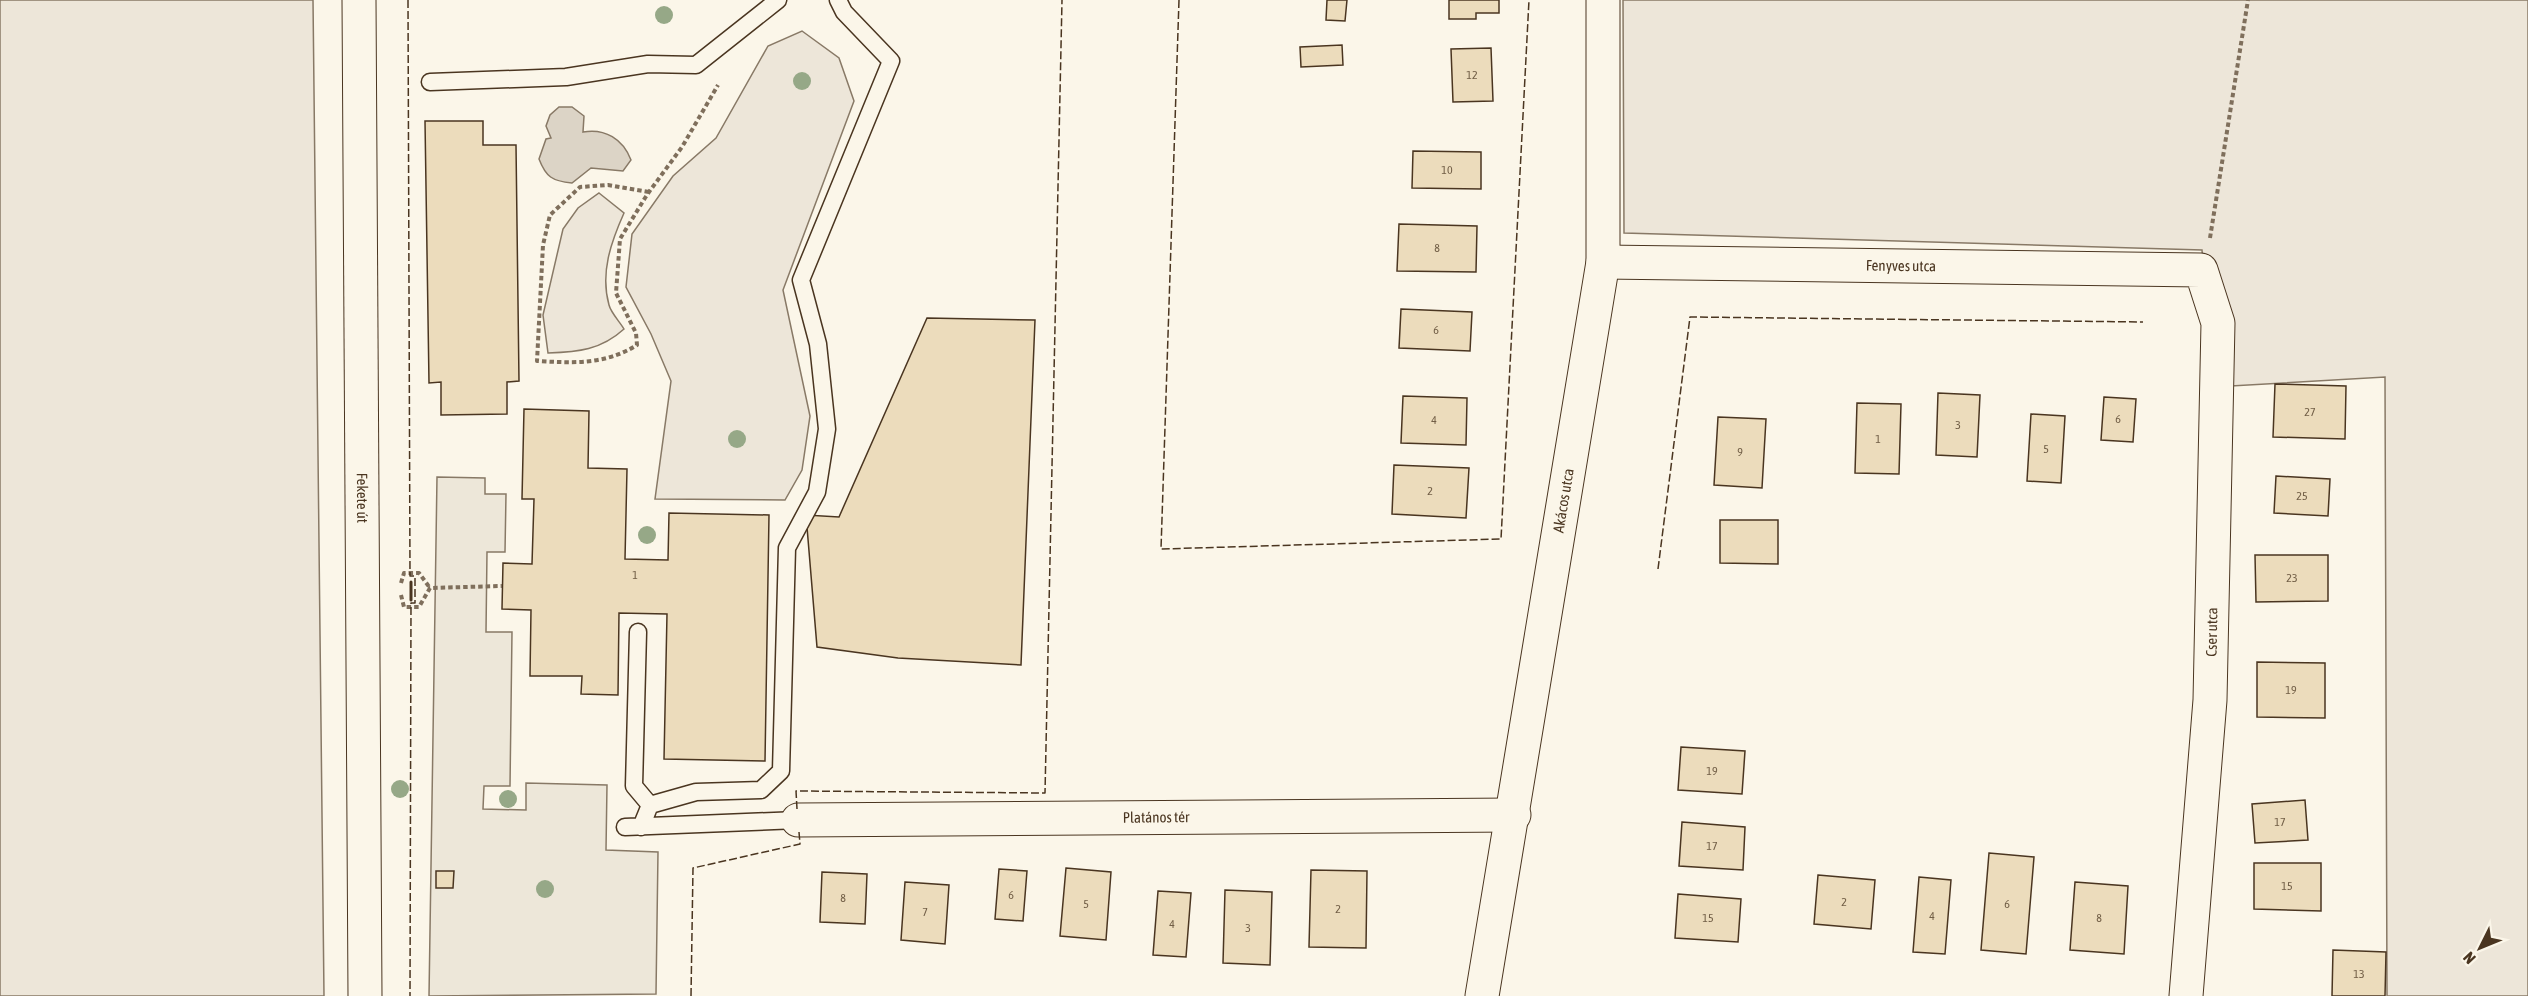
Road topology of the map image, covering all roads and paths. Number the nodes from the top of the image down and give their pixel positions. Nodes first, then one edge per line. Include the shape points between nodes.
1 (359, 0) edge
2 (778, 0) edge
3 (838, 0) edge
4 (1603, 0) edge
5 (2248, 0) edge
6 (721, 79) dead end
7 (430, 82) dead end
8 (649, 192) junction
9 (1603, 262) junction
10 (2201, 270) junction
11 (404, 573) dead end
12 (502, 586) dead end
13 (430, 588) junction
14 (404, 607) dead end
15 (638, 632) dead end
16 (650, 805) junction
17 (1514, 815) junction
18 (798, 820) joint
19 (365, 996) edge
20 (1482, 996) edge
21 (2186, 996) edge

1 - 19 street, Fekete út
2 - 7 lane via 696,65 648,64 566,77
3 - 16 lane via 844,12 891,61 801,280 818,344 827,429 817,492 787,548 781,771 761,790 696,792
4 - 9 street, Akácos utca
5 - 10 path
6 - 8 path via 687,139
8 - 8 path via 608,185 580,187 550,215 543,246 537,361 606,360 637,345 636,333 616,292 620,239
9 - 10 street, Fenyves utca
9 - 17 street, Akácos utca
10 - 21 street, Cser utca via 2218,323 2218,346 2210,700
11 - 13 path via 419,573
12 - 13 path
13 - 14 path via 419,607
15 - 16 lane via 634,786
16 - 18 lane via 633,827
17 - 18 street, Platános tér
17 - 20 street, Akácos utca

